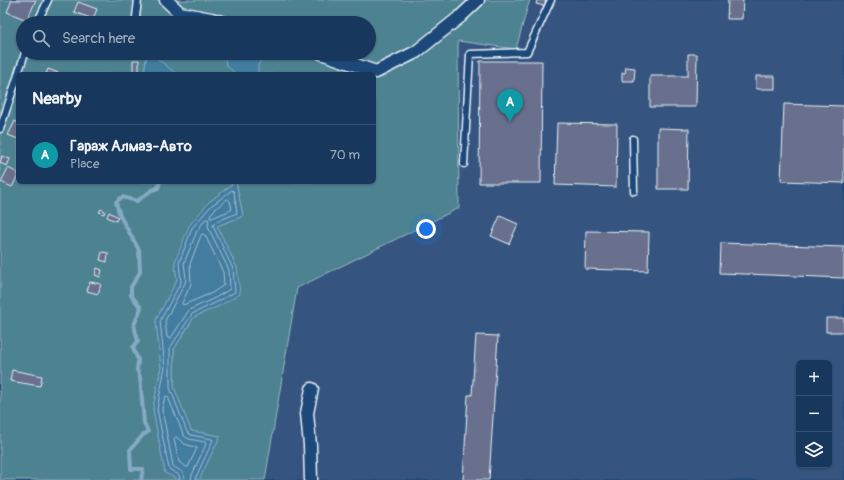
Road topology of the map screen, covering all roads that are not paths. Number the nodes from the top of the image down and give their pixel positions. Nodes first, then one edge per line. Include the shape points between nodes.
1 (48, 0) edge
2 (138, 0) edge
3 (166, 0) edge
4 (478, 0) edge
5 (551, 0) edge
6 (40, 16) edge
7 (136, 16) edge
8 (196, 16) edge
9 (23, 60) edge
10 (342, 60) edge
11 (19, 72) edge
12 (376, 72) edge
13 (376, 72) edge
14 (16, 80) edge
15 (0, 129) edge
16 (633, 139) dead end
17 (464, 164) dead end
18 (634, 191) dead end
19 (312, 389) dead end
20 (311, 480) edge

1 - 6 lane
2 - 7 lane
3 - 8 street via 180,13
4 - 13 street via 416,52
5 - 17 lane via 526,52 470,54
9 - 11 lane
10 - 12 street
14 - 15 lane
16 - 18 lane
19 - 20 street via 307,413

